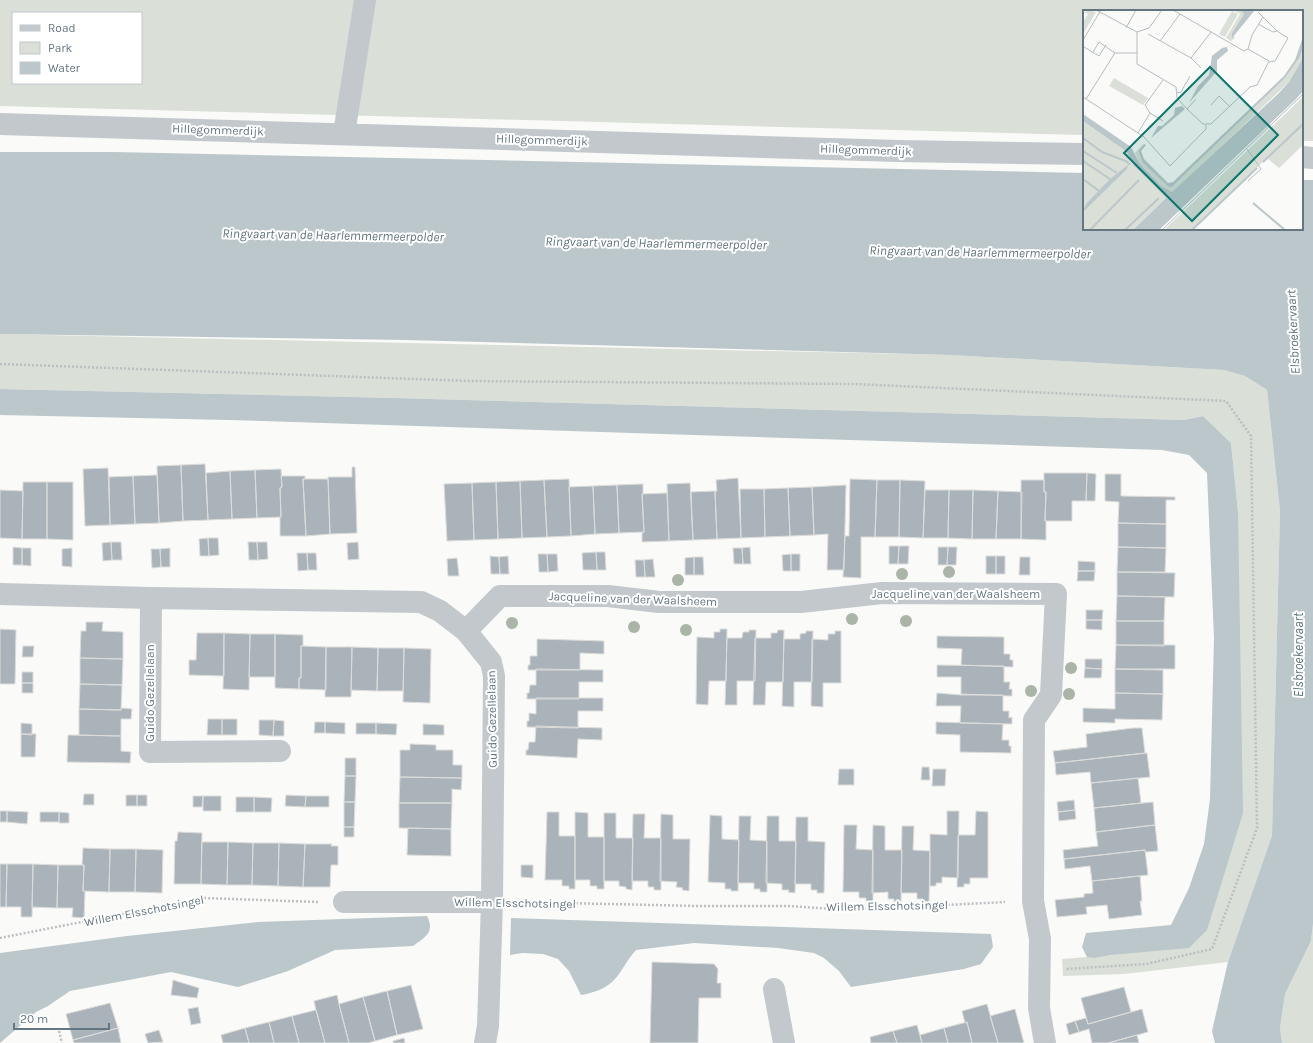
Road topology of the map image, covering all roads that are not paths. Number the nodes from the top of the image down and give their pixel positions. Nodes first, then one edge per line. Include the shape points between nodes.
1 (365, 0) edge
2 (0, 124) edge
3 (344, 134) junction
4 (1083, 154) edge
5 (1303, 157) edge
6 (1313, 158) edge
7 (0, 594) edge
8 (151, 598) junction
9 (466, 631) junction
10 (280, 751) dead end
11 (344, 902) road end
12 (492, 902) junction
13 (774, 989) dead end
14 (485, 1043) edge
15 (784, 1043) edge
16 (1045, 1043) edge

1 - 3 street
2 - 3 street, Hillegommerdijk
3 - 4 street, Hillegommerdijk via 898,151
5 - 6 street
7 - 8 street, Guido Gezellelaan
8 - 9 street, Guido Gezellelaan via 421,602 440,611
8 - 10 street, Guido Gezellelaan via 150,752
9 - 12 street, Guido Gezellelaan via 491,662 494,676
9 - 16 street, Jacqueline van der Waalsheem via 500,596 608,596 659,602 801,602 882,593 1056,594 1051,695 1034,720 1033,901 1040,940 1039,1008
11 - 12 street, Willem Elsschotsingel
12 - 14 street, Guido Gezellelaan via 488,1026
13 - 15 street

